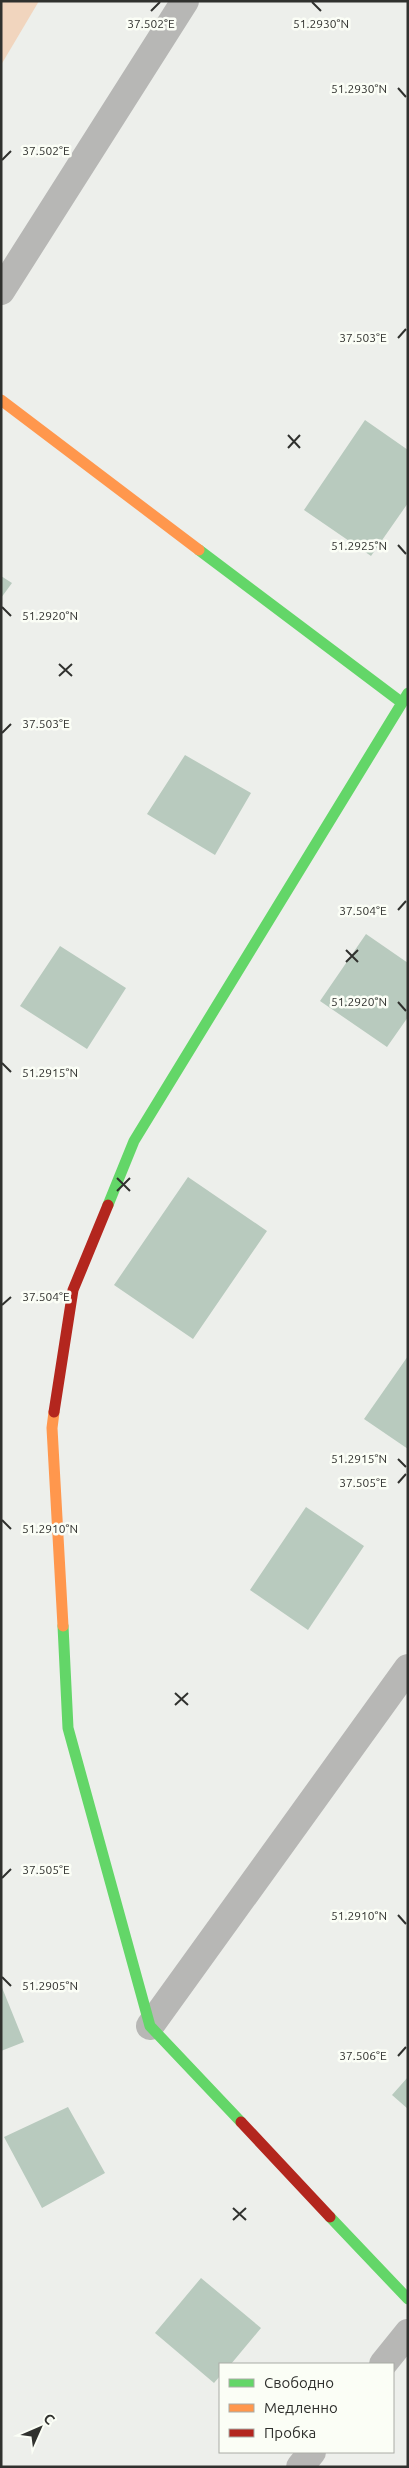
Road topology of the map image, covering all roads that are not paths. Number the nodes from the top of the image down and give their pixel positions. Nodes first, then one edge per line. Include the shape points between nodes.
1 (185, 1) edge
2 (1, 291) edge
3 (1, 400) edge
4 (404, 698) edge
5 (408, 1668) edge
6 (150, 2026) junction
7 (408, 2299) edge
8 (408, 2333) edge
9 (384, 2363) edge
10 (311, 2453) edge
11 (300, 2467) edge

1 - 2 street
3 - 4 street
4 - 6 street via 134,1141 73,1290 52,1428 68,1728
5 - 6 street
6 - 7 street
8 - 9 street
10 - 11 street

